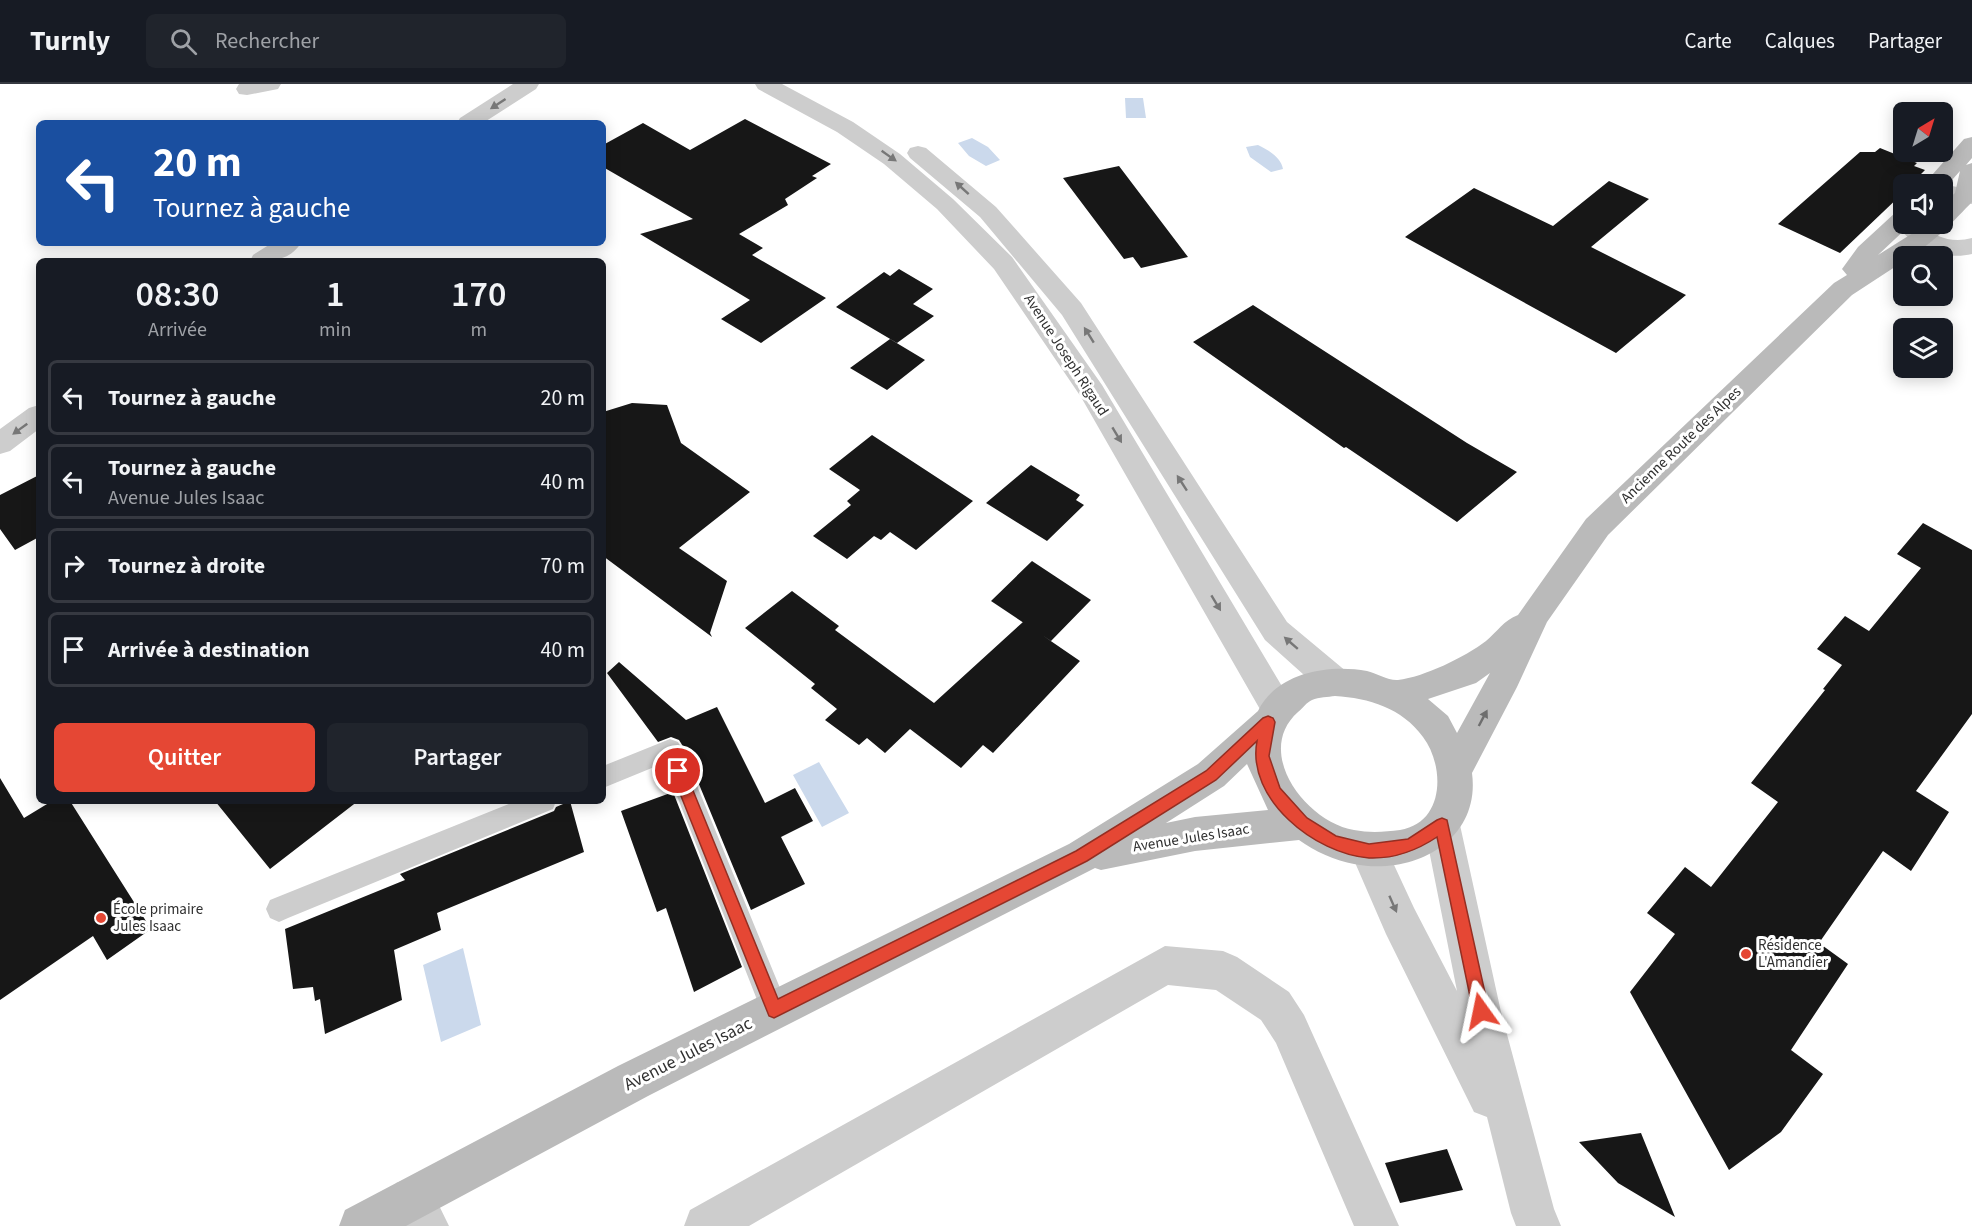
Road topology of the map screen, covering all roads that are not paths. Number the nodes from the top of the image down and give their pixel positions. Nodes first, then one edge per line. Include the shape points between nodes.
1 (270, 84) edge
2 (528, 84) edge
3 (766, 84) edge
4 (800, 84) edge
5 (247, 89) dead end
6 (473, 120) edge
7 (1972, 144) edge
8 (1972, 170) edge
9 (1945, 174) edge
10 (1953, 194) edge
11 (1969, 196) edge
12 (1953, 209) edge
13 (1901, 234) edge
14 (1928, 234) edge
15 (284, 246) edge
16 (1972, 246) edge
17 (266, 258) edge
18 (36, 417) edge
19 (0, 444) edge
20 (1534, 615) junction
21 (1335, 682) junction
22 (1395, 695) junction
23 (1272, 715) junction
24 (1456, 769) junction
25 (606, 776) edge
26 (537, 804) edge
27 (1302, 823) junction
28 (1442, 825) junction
29 (1369, 851) junction
30 (1082, 856) junction
31 (279, 909) dead end
32 (774, 1010) junction
33 (1518, 1155) junction
34 (420, 1213) edge
35 (1530, 1222) edge
36 (362, 1226) edge
37 (706, 1226) edge
38 (1377, 1226) edge

1 - 5 street
2 -> 6 street
3 -> 23 street, Avenue Joseph Rigaud via 845,127 892,159 968,226 1003,263 1092,392
21 -> 4 street, Avenue Joseph Rigaud via 1276,631 1072,309 1016,242 982,206 920,154
7 - 9 main road
8 - 11 main road
10 - 11 street
11 - 12 main road
13 - 20 main road, Ancienne Route des Alpes via 1597,527
14 - 16 street via 1944,245
15 - 17 street
18 -> 19 street
20 - 22 main road, Ancienne Route des Alpes via 1481,663 1464,673
24 -> 20 main road, Ancienne Route des Alpes
21 - 22 main road via 1365,684
21 - 23 main road via 1302,689
22 - 24 main road via 1435,726
23 - 27 main road via 1262,756 1274,792
23 - 30 main road, Avenue Jules Isaac via 1211,775
24 - 28 main road via 1455,799
25 - 32 lane via 670,749
26 - 31 lane
27 - 29 main road via 1333,843
27 - 30 main road, Avenue Jules Isaac via 1195,834
28 - 29 main road via 1411,846
28 - 33 street via 1481,1011
29 -> 33 street
30 - 32 main road, Avenue Jules Isaac
32 - 34 main road, Avenue Jules Isaac via 633,1081
33 - 35 street
34 - 36 main road, Avenue Jules Isaac
37 - 38 street via 1165,965 1223,971 1275,1006 1290,1029

